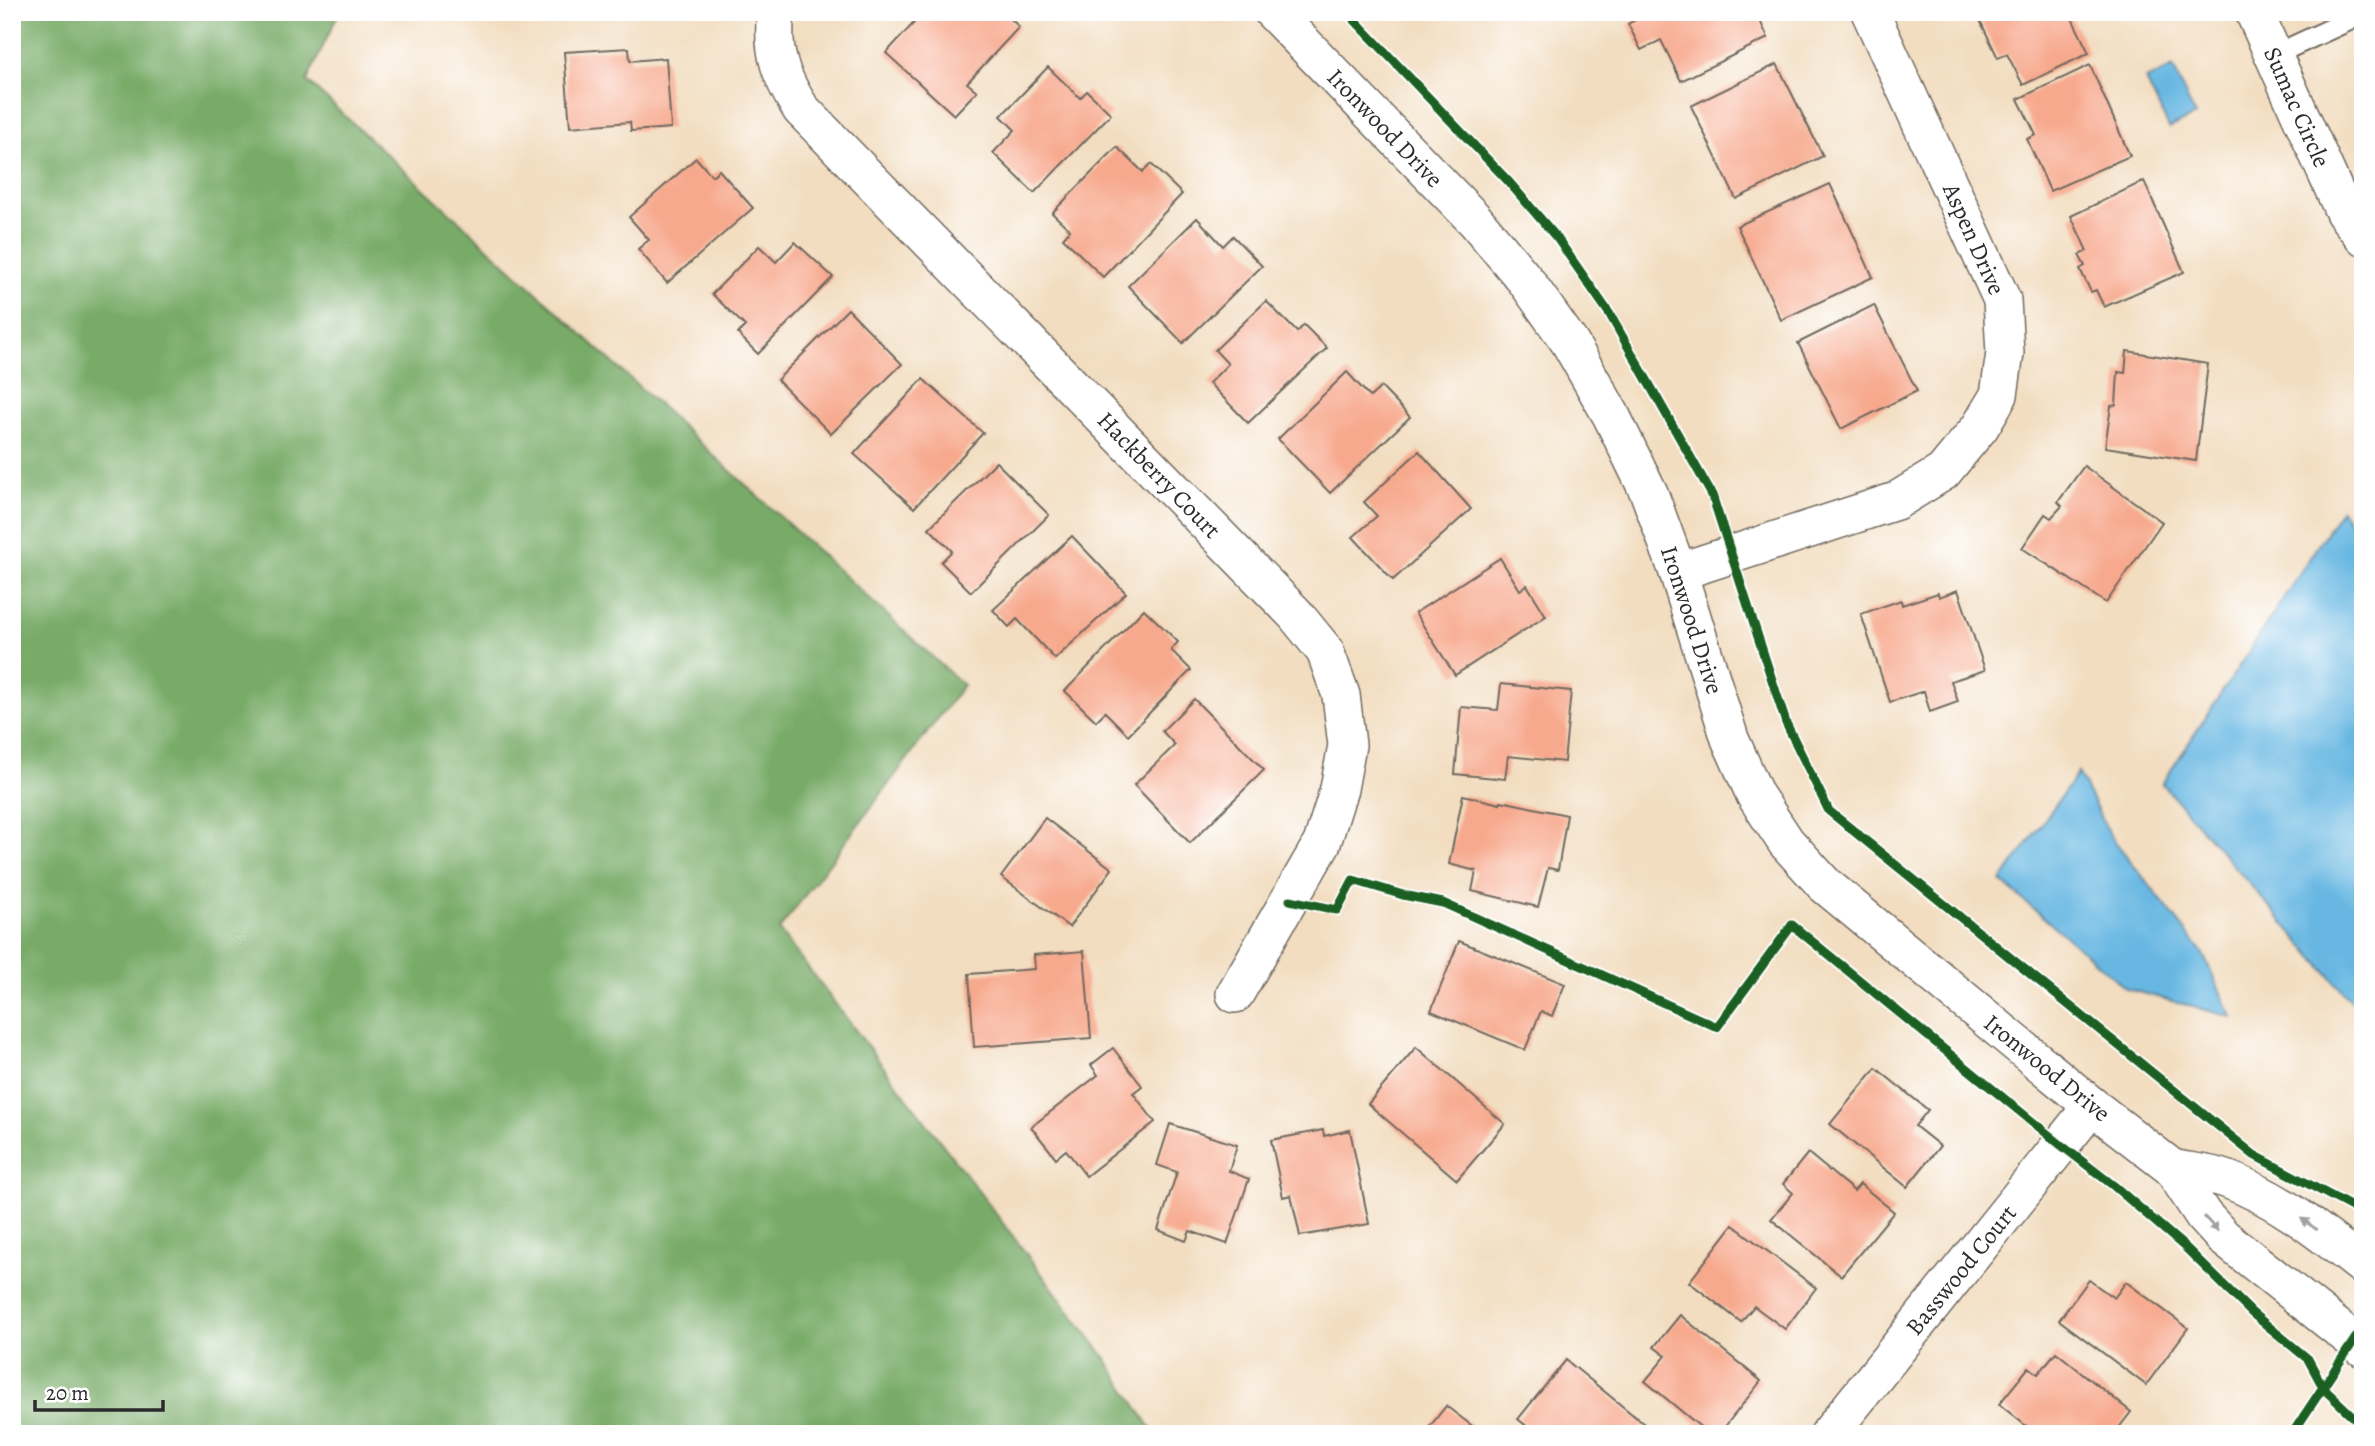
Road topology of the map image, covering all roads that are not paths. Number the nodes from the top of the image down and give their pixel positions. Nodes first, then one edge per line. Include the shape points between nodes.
1 (776, 12) edge
2 (1273, 12) edge
3 (1871, 12) edge
4 (2254, 12) edge
5 (2363, 13) edge
6 (2274, 55) junction
7 (2363, 236) edge
8 (1678, 572) junction
9 (1235, 994) dead end
10 (2092, 1106) junction
11 (2172, 1168) junction
12 (2363, 1266) edge
13 (2363, 1348) edge
14 (1829, 1434) edge

1 - 9 street, Hackberry Court via 773,38 779,65 801,109 1295,614 1325,651 1341,695 1347,745 1339,789 1322,843
2 - 8 street, Ironwood Drive via 1475,220 1526,281 1570,343 1611,415 1649,493
3 - 8 street, Aspen Drive via 2002,300 2005,354 1999,395 1943,472 1896,501
4 - 6 street, Sumac Circle
5 - 6 lane
6 - 7 street, Sumac Circle via 2344,212
8 - 10 street, Ironwood Drive via 1730,739 1755,795 1786,842 1825,885
10 - 11 street, Ironwood Drive
10 - 14 street, Basswood Court
12 -> 11 street, Ironwood Drive via 2257,1192 2223,1178
11 -> 13 street, Ironwood Drive via 2223,1237

